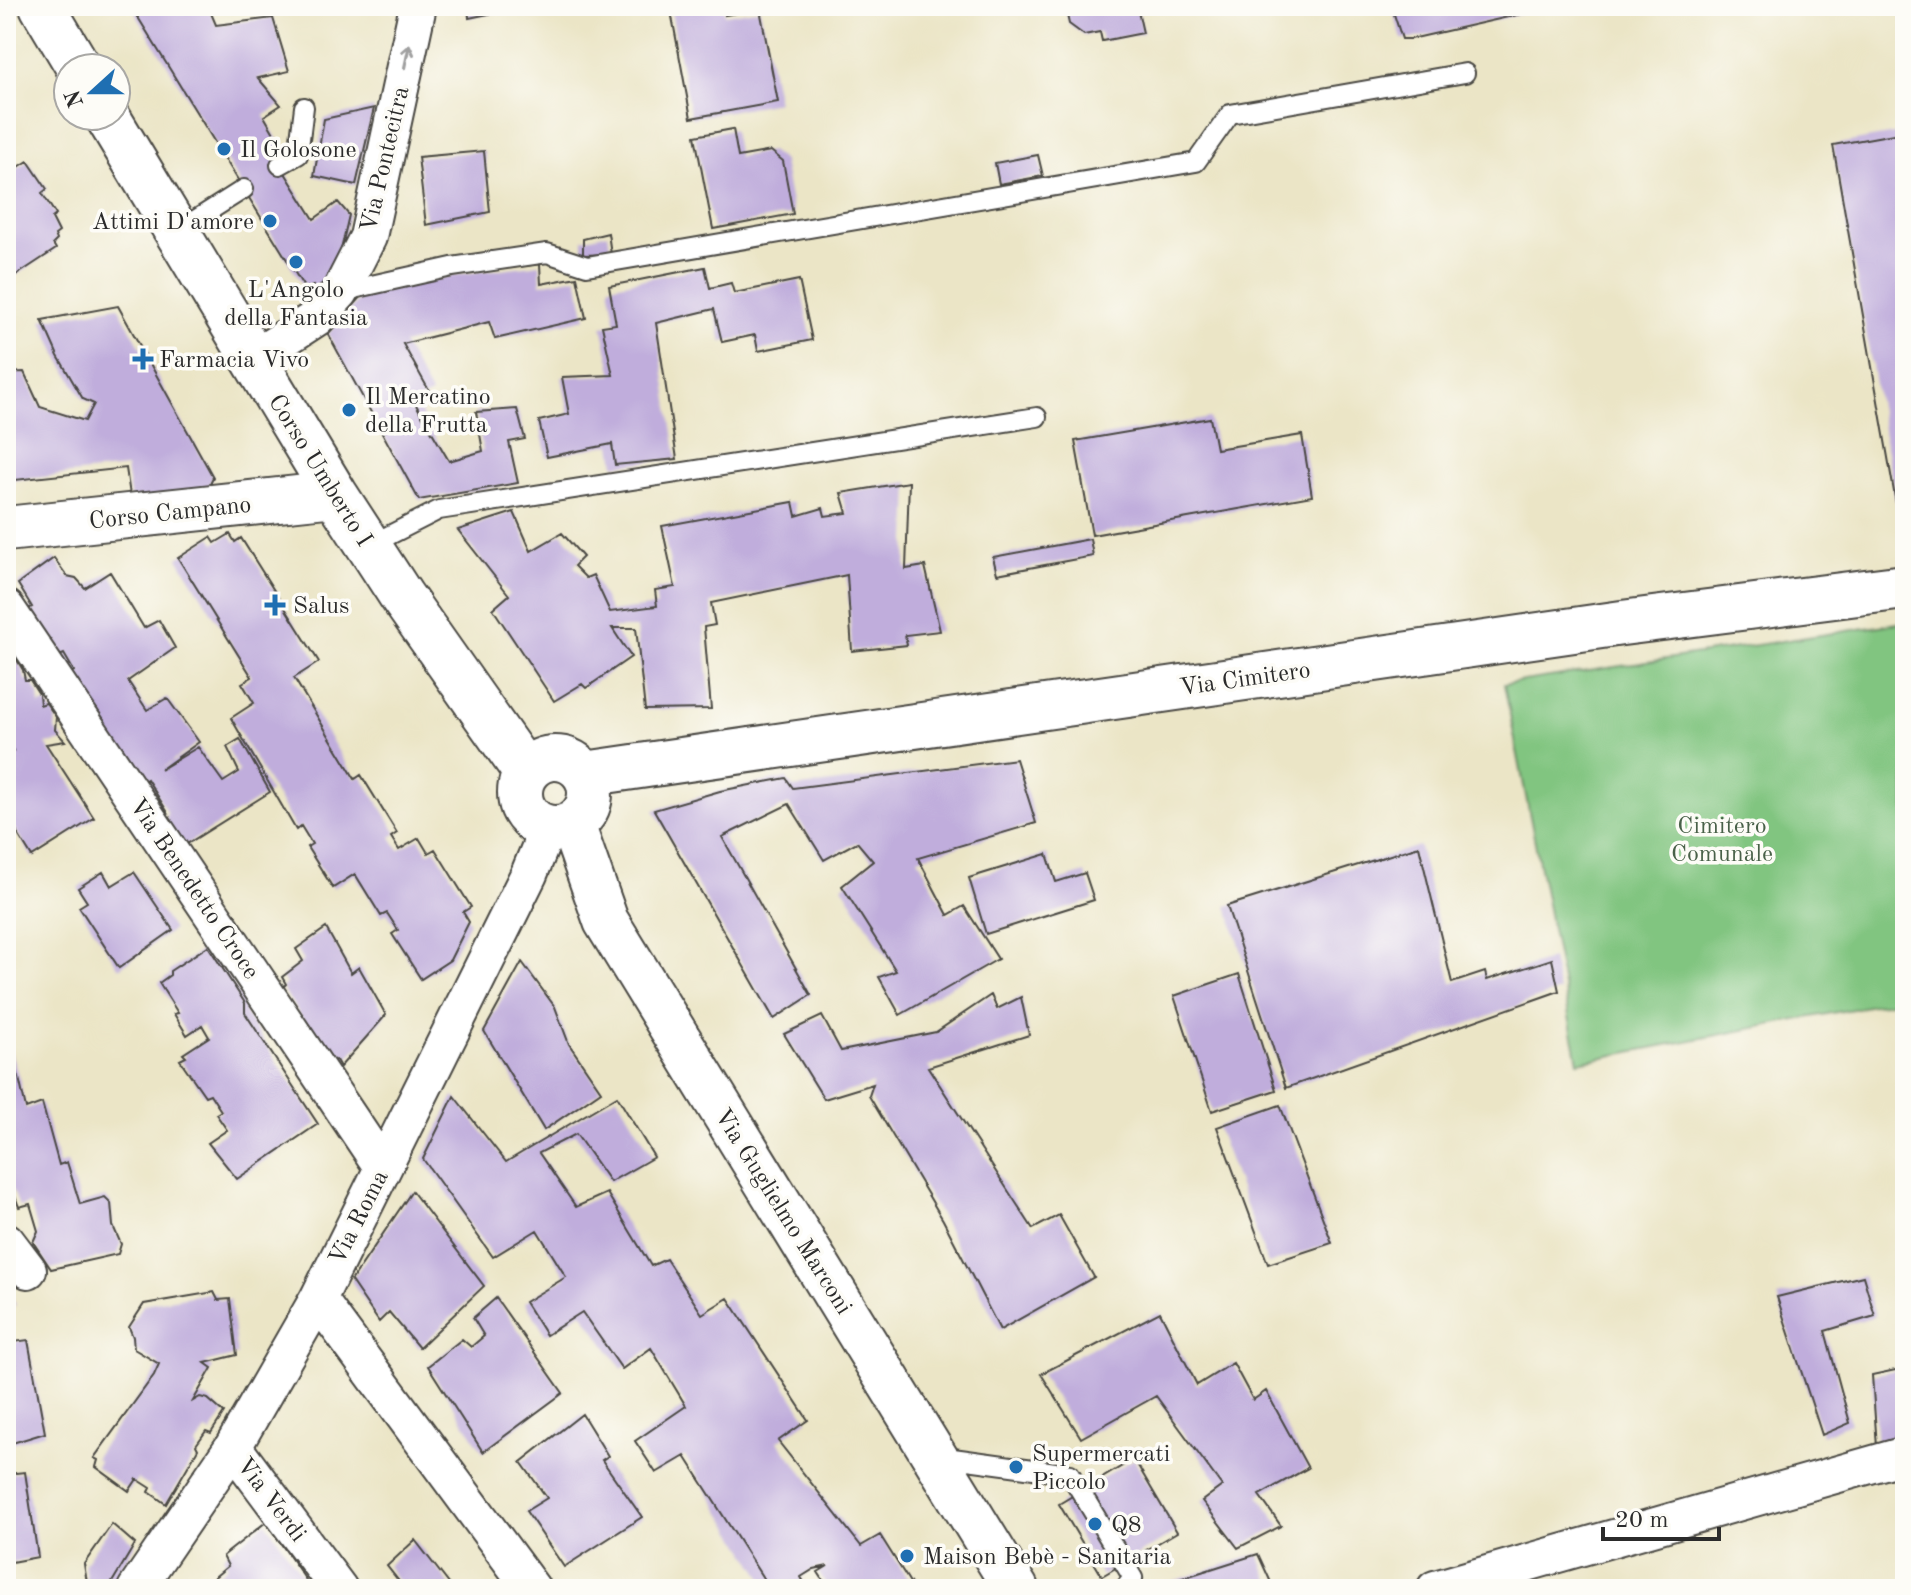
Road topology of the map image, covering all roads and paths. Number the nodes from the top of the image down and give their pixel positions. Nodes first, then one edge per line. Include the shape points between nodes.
1 (42, 6) edge
2 (418, 6) edge
3 (69, 52) edge
4 (1465, 73) dead end
5 (304, 107) dead end
6 (117, 132) edge
7 (280, 165) dead end
8 (244, 189) dead end
9 (176, 232) junction
10 (340, 292) junction
11 (253, 359) junction
12 (1037, 417) dead end
13 (335, 494) junction
14 (6, 529) edge
15 (368, 546) junction
16 (1905, 587) edge
17 (6, 608) edge
18 (526, 773) junction
19 (585, 774) junction
20 (560, 826) junction
21 (383, 1168) junction
22 (6, 1241) edge
23 (28, 1270) dead end
24 (318, 1299) junction
25 (233, 1447) junction
26 (1905, 1455) edge
27 (934, 1456) junction
28 (136, 1589) edge
29 (339, 1589) edge
30 (532, 1589) edge
31 (1016, 1589) edge
32 (1124, 1589) edge
33 (1435, 1589) edge

1 - 3 street
10 -> 2 street, Via Pontecitra via 368,237
4 - 10 lane via 1230,114 1196,162 587,266 547,253
5 - 7 lane via 298,155
6 - 9 street, Corso Umberto I
8 - 9 lane
9 - 11 street, Corso Umberto I
10 - 11 street, Via Pontecitra via 316,318
11 - 13 street, Corso Umberto I
12 - 15 lane via 439,510
13 - 14 street, Corso Campano
13 - 15 street, Corso Umberto I
15 - 18 street, Corso Umberto I
16 - 19 street, Via Cimitero via 1622,623
17 - 21 street, Via Benedetto Croce
18 - 19 street via 544,759 555,758
18 - 20 street via 522,807 529,817
19 - 20 street via 587,808
20 - 21 street, Via Roma via 529,874
20 - 27 street, Via Guglielmo Marconi via 606,921
21 - 24 street, Via Roma
22 - 23 street
24 - 25 street, Via Roma
24 - 30 street
25 - 28 street, Via Roma
25 - 29 street, Via Verdi
26 - 33 street
27 - 31 street, Via Guglielmo Marconi
27 - 32 lane via 1070,1474 1133,1578

